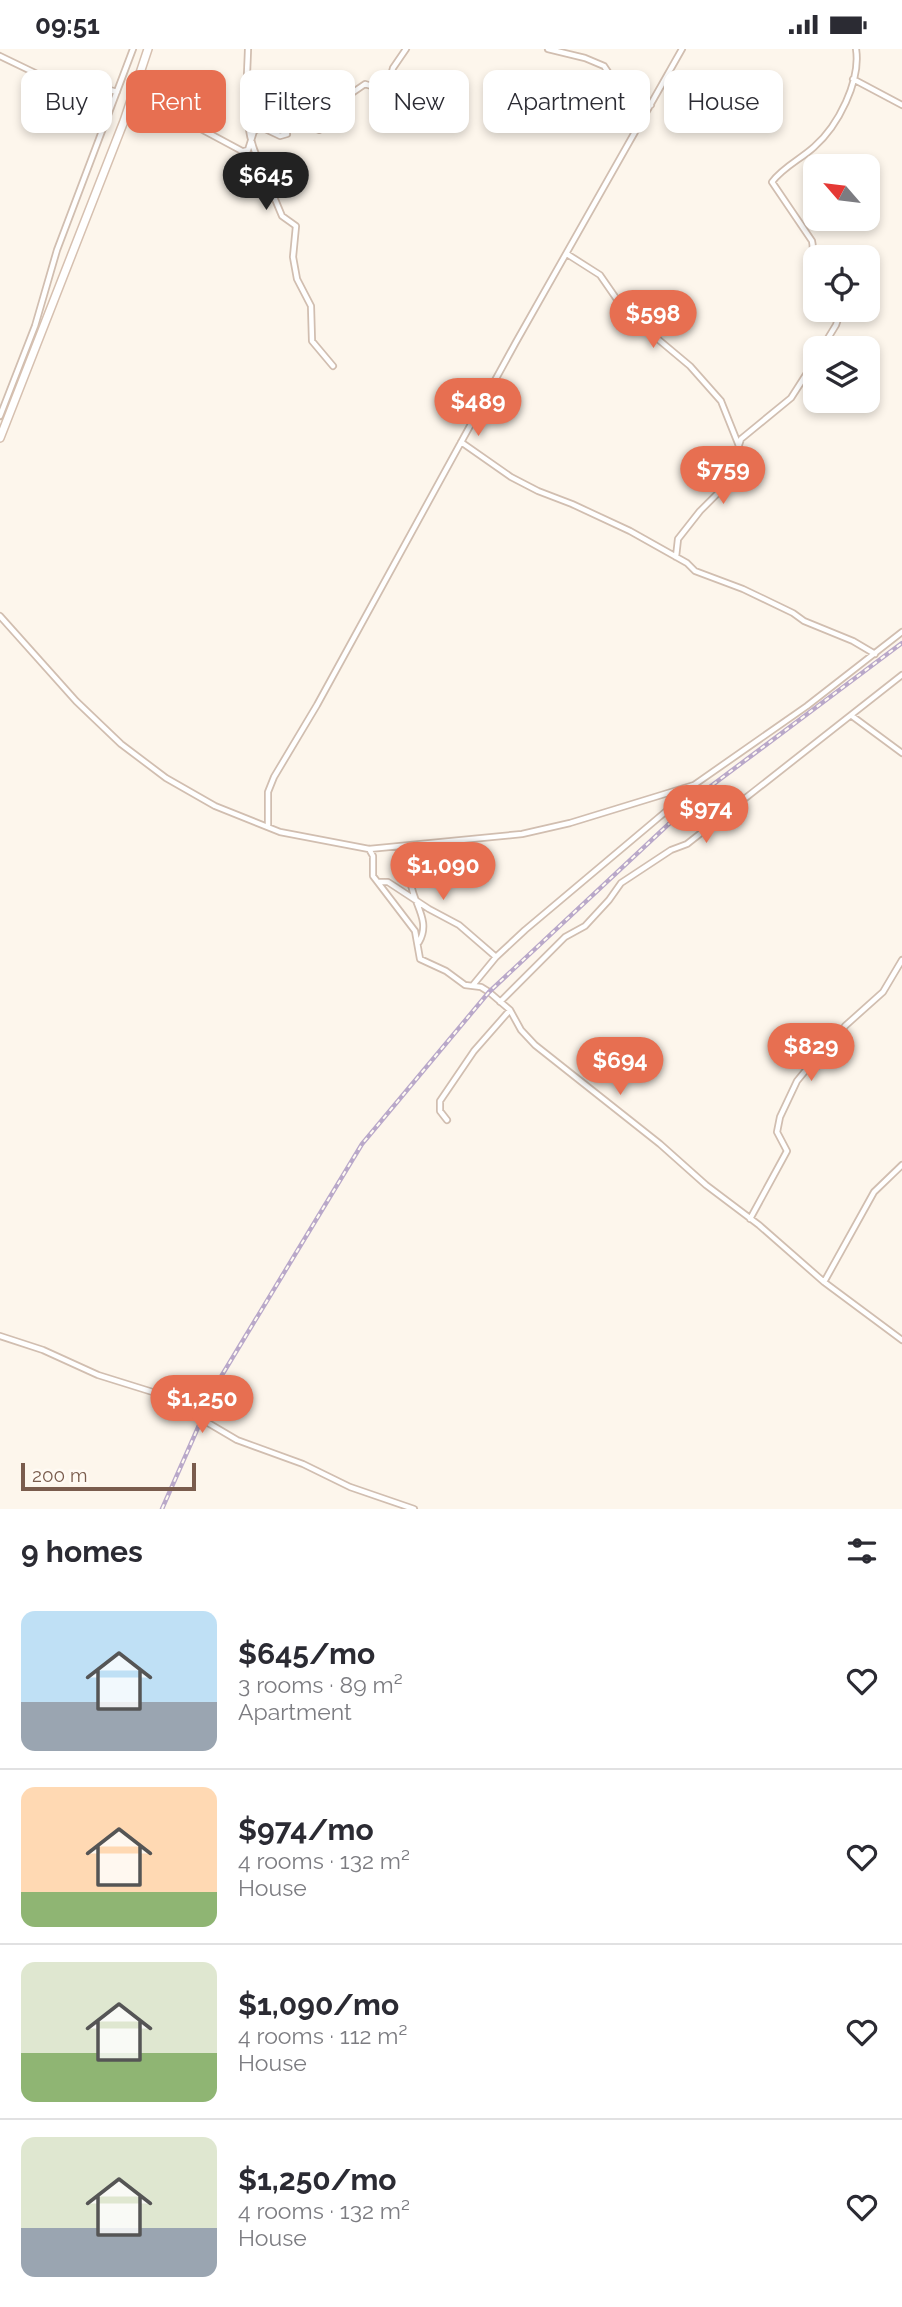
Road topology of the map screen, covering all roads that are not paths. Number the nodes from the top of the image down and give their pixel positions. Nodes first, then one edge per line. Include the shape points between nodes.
1 (133, 49) edge
2 (148, 49) edge
3 (248, 49) edge
4 (406, 49) edge
5 (548, 49) edge
6 (682, 49) edge
7 (856, 49) edge
8 (0, 56) edge
9 (141, 70) edge
10 (853, 79) junction
11 (355, 91) edge
12 (117, 92) junction
13 (651, 105) junction
14 (902, 105) edge
15 (126, 112) edge
16 (208, 133) edge
17 (287, 134) dead end
18 (251, 144) junction
19 (243, 152) junction
20 (259, 161) junction
21 (812, 245) edge
22 (567, 254) junction
23 (333, 366) dead end
24 (803, 379) edge
25 (5, 406) edge
26 (0, 415) edge
27 (0, 438) edge
28 (461, 442) junction
29 (739, 446) junction
30 (676, 557) junction
31 (0, 616) edge
32 (902, 632) edge
33 (875, 654) junction
34 (902, 675) edge
35 (852, 716) junction
36 (902, 753) edge
37 (683, 788) junction
38 (268, 826) junction
39 (402, 847) junction
40 (369, 849) junction
41 (378, 882) junction
42 (418, 902) junction
43 (418, 943) junction
44 (496, 957) junction
45 (902, 960) edge
46 (472, 986) junction
47 (500, 1002) junction
48 (510, 1010) junction
49 (447, 1120) dead end
50 (902, 1165) edge
51 (750, 1219) junction
52 (824, 1282) junction
53 (0, 1336) edge
54 (902, 1340) edge
55 (414, 1509) edge

1 - 12 street
2 - 9 street
3 - 18 street
4 - 11 street via 384,90 365,84
5 - 13 street via 604,66 616,84
6 - 13 street
7 - 10 street
8 - 12 street via 60,85 89,84
10 - 14 street
10 - 21 street via 844,108 828,131 772,182
12 - 25 street
13 - 22 street
15 - 25 street
16 - 19 street
17 - 18 street via 261,127 254,131
18 - 19 street
18 - 20 street
19 - 20 street
20 - 23 street via 282,216 296,226 293,257 297,279 311,306 312,341
22 - 28 street
22 - 29 street via 600,275 618,301 690,366 722,402
24 - 29 street via 791,398 741,439
25 - 26 street
25 - 27 street
28 - 30 street via 510,477 621,526
28 - 38 street via 270,784
29 - 30 street via 723,489 678,539
30 - 33 street via 695,571 743,589
31 - 38 street via 76,701 142,760 199,799
32 - 33 street
33 - 37 street via 715,772
34 - 35 street
35 - 36 street
35 - 47 street via 687,844 621,883 585,926 565,937
37 - 39 street via 522,834
37 - 44 street via 670,808
38 - 40 street via 303,838
39 - 40 street
39 - 42 street
40 - 41 street
41 - 42 street via 388,882
41 - 43 street via 412,926
42 - 43 street via 424,925
42 - 44 street via 468,931
43 - 46 street via 420,960
44 - 46 street
45 - 51 street via 883,992 845,1026 822,1064 806,1070 797,1081 777,1132 787,1151
46 - 47 street via 481,987
47 - 48 street
48 - 49 street via 474,1051 440,1101
48 - 51 street via 527,1038
50 - 52 street via 874,1192
51 - 52 street
52 - 54 street
53 - 55 street via 159,1394 237,1440

